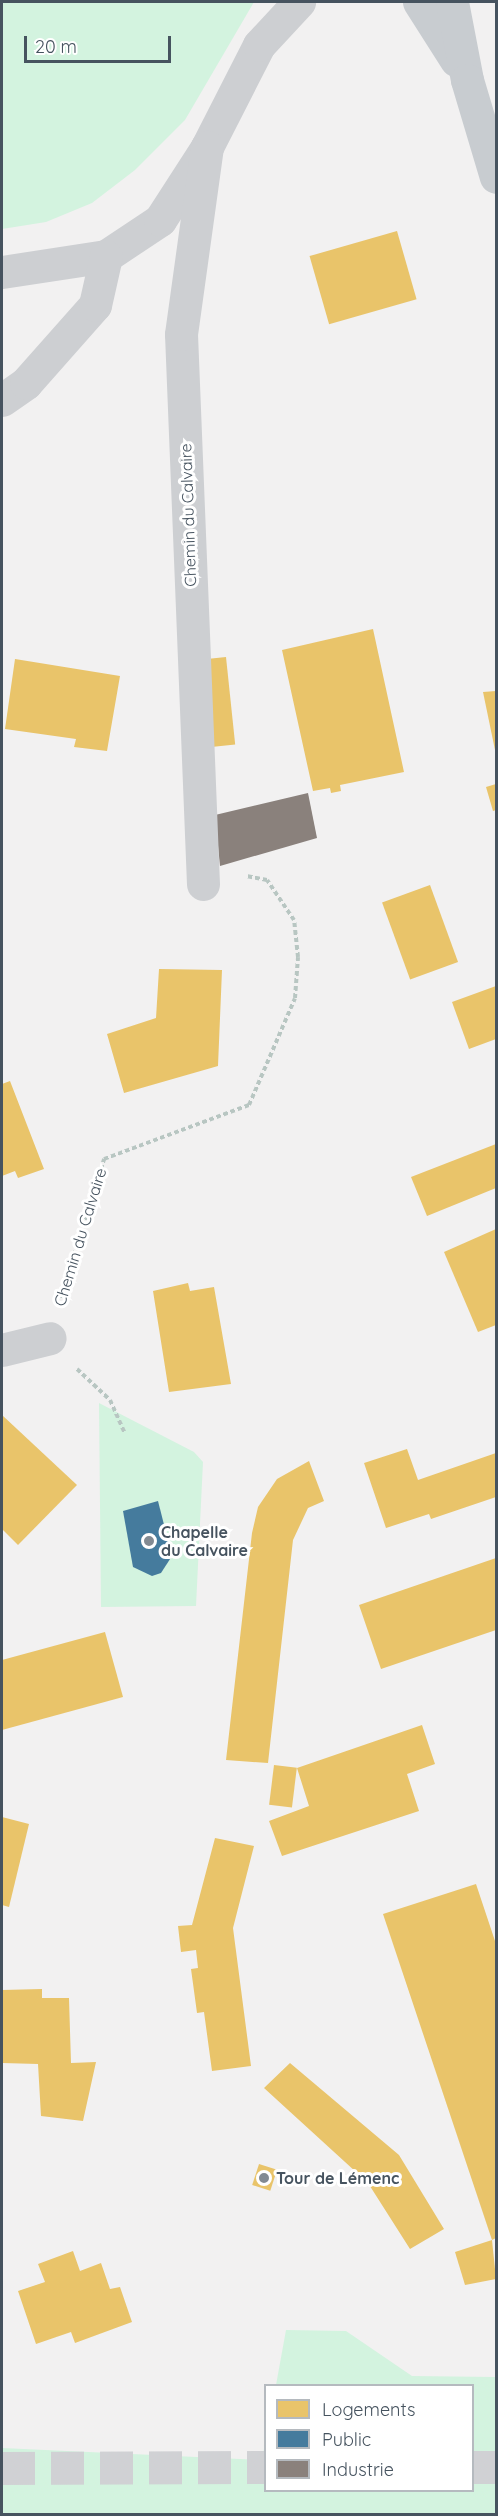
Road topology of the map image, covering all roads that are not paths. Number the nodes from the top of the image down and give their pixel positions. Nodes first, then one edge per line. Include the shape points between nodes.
1 (267, 2) edge
2 (299, 2) edge
3 (419, 2) edge
4 (452, 2) edge
5 (259, 45) junction
6 (467, 80) junction
7 (207, 147) junction
8 (496, 177) edge
9 (106, 256) junction
10 (2, 272) edge
11 (2, 400) edge
12 (203, 884) dead end
13 (50, 1338) road end
14 (2, 1350) edge

1 - 5 street
2 - 5 street
3 - 6 main road
4 - 6 main road
5 - 7 street
6 - 8 main road
7 - 9 street via 159,220
7 - 12 street, Chemin du Calvaire via 181,334
9 - 10 street
9 - 11 street via 95,305 26,383
13 - 14 street

